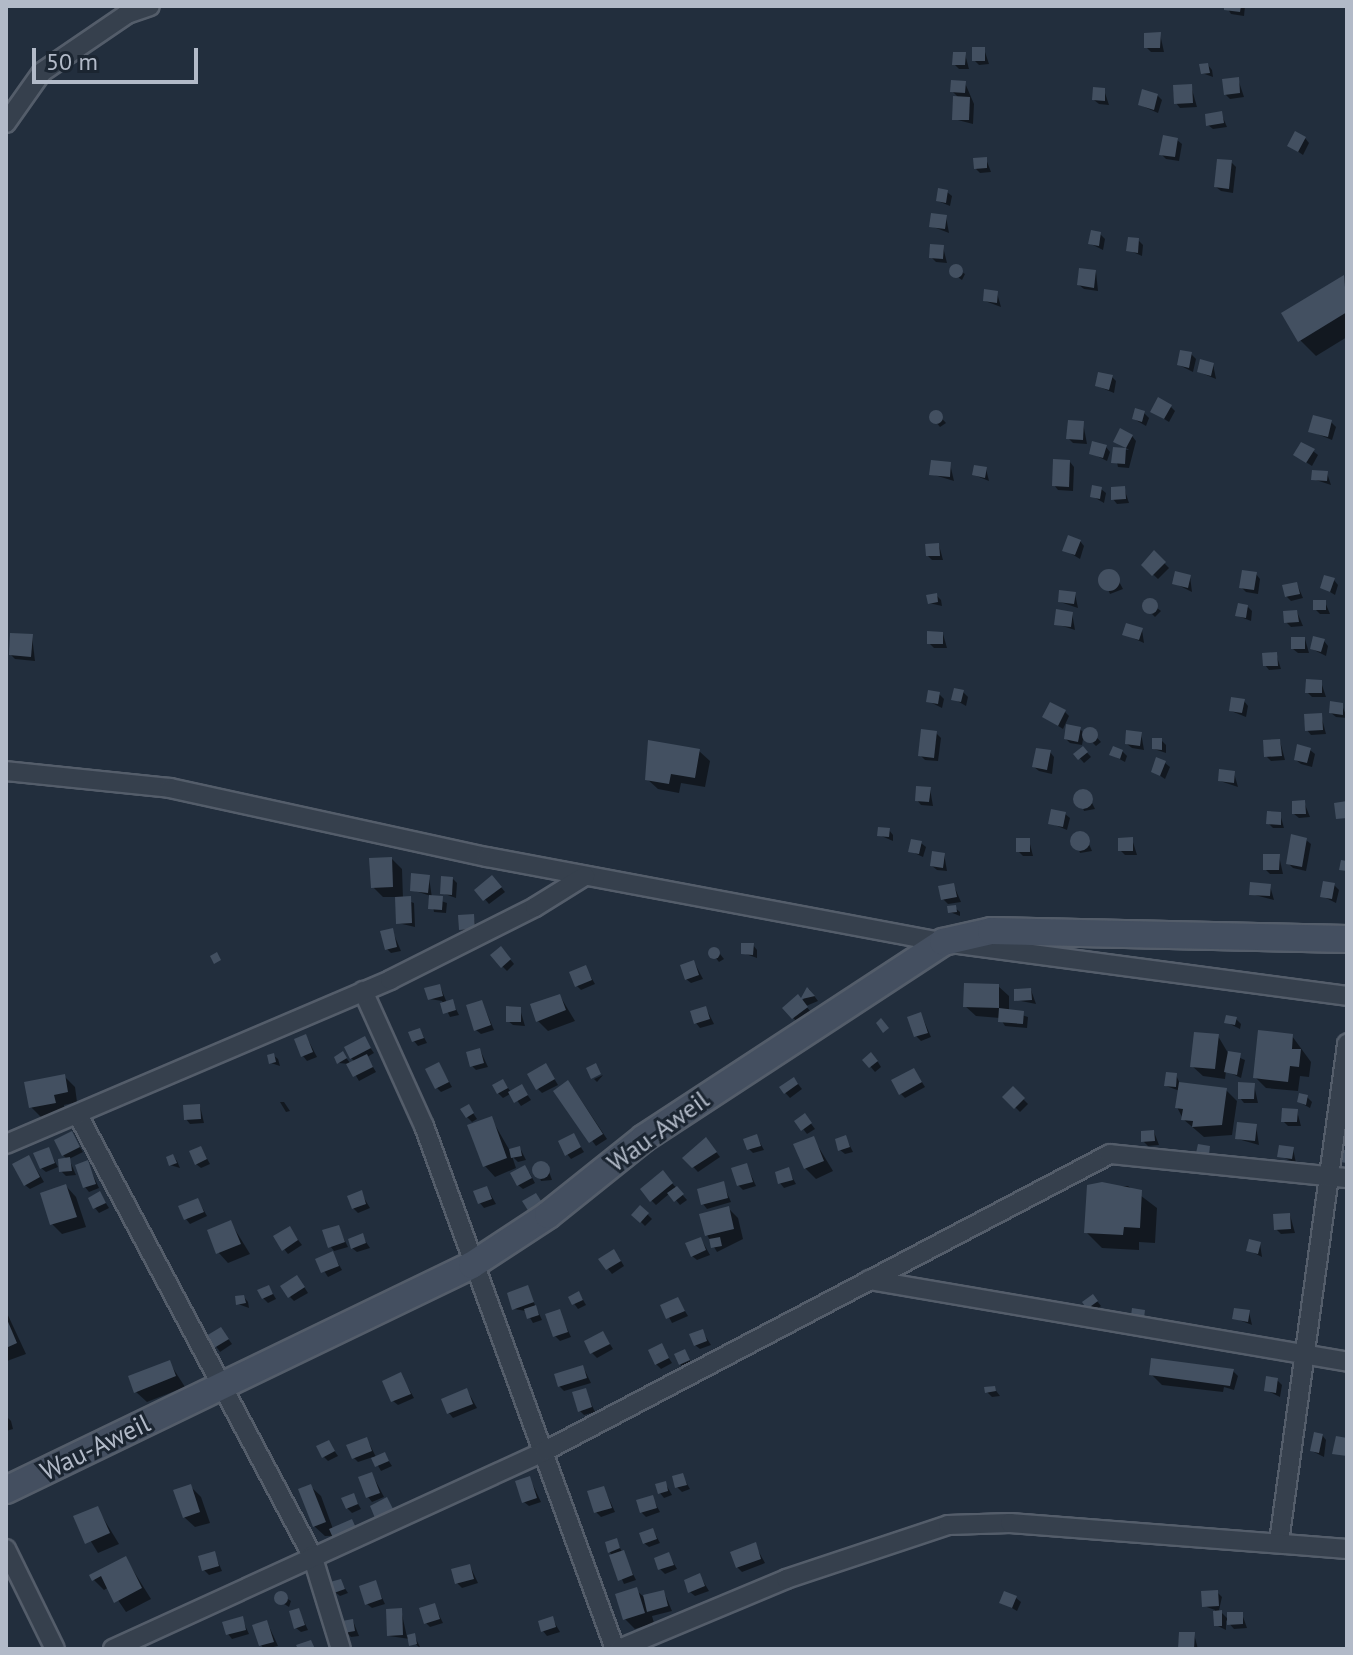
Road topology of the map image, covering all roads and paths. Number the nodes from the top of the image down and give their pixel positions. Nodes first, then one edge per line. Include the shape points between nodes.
1 (150, 6) edge
2 (6, 123) edge
3 (6, 771) edge
4 (585, 876) junction
5 (1347, 939) edge
6 (943, 942) junction
7 (363, 991) junction
8 (1347, 996) edge
9 (1347, 1044) edge
10 (79, 1117) junction
11 (6, 1144) edge
12 (1338, 1177) edge
13 (472, 1265) junction
14 (869, 1280) junction
15 (1304, 1357) junction
16 (1347, 1362) edge
17 (222, 1386) junction
18 (545, 1451) junction
19 (6, 1490) edge
20 (1279, 1542) junction
21 (6, 1549) edge
22 (1347, 1549) edge
23 (312, 1555) junction
24 (55, 1649) edge
25 (113, 1649) edge
26 (341, 1649) edge
27 (617, 1649) edge

1 - 2 street via 127,14 42,72
3 - 4 street via 170,788
4 - 6 street
4 - 7 street via 535,907
5 - 6 street, Wau-Aweil via 991,931
6 - 8 street
6 - 13 street, Wau-Aweil via 644,1138 548,1215
7 - 10 street
7 - 13 street via 409,1086
9 - 12 street
10 - 11 street
10 - 17 street
12 - 14 street via 1110,1154
12 - 15 street
13 - 17 street, Wau-Aweil
13 - 18 street
14 - 15 street
14 - 18 street
15 - 16 street
15 - 20 street
17 - 19 street, Wau-Aweil
17 - 23 street
18 - 23 street
18 - 27 street
20 - 22 street
20 - 27 street via 1010,1523 948,1525 786,1579
21 - 24 street
23 - 25 street
23 - 26 street

